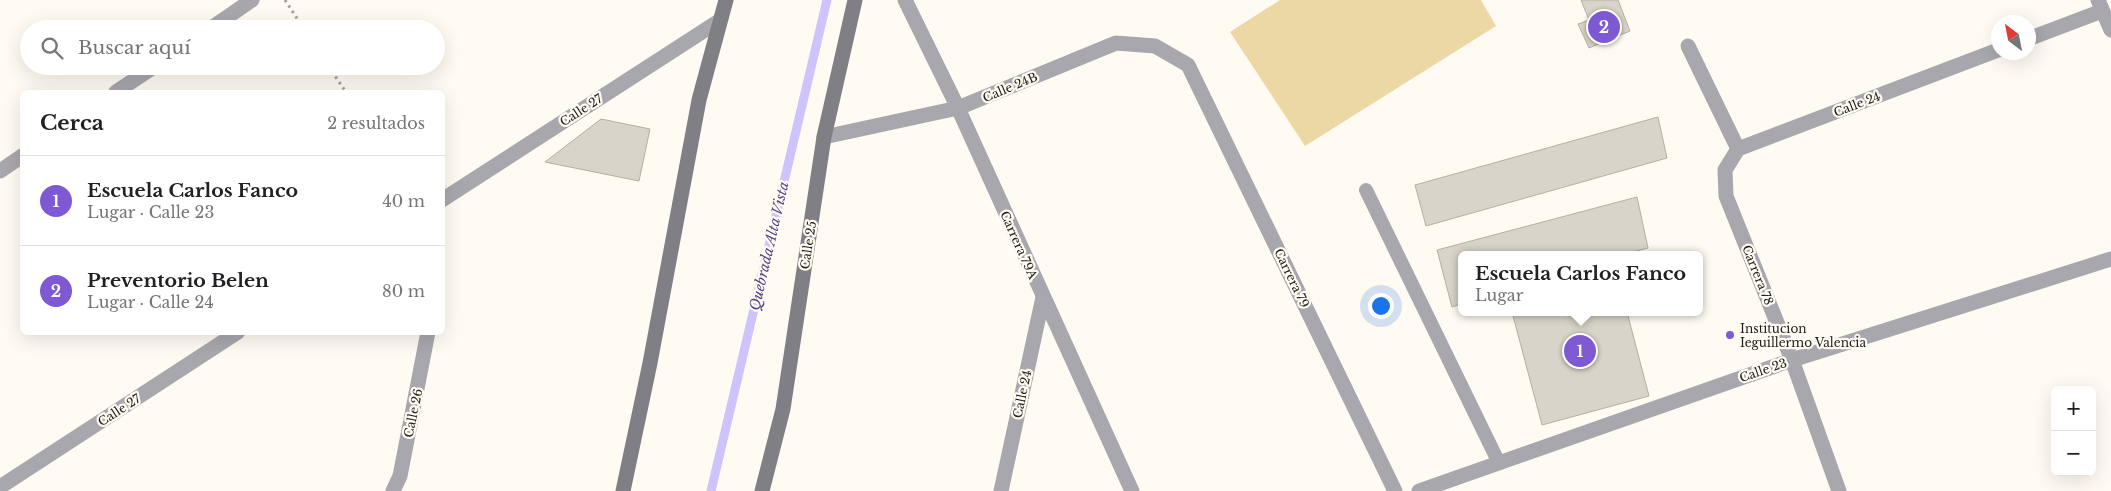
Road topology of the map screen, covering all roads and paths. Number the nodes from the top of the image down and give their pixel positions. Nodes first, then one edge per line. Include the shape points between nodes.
1 (252, 0) edge
2 (285, 0) edge
3 (726, 0) edge
4 (855, 0) edge
5 (905, 0) edge
6 (2100, 6) edge
7 (223, 20) edge
8 (298, 20) edge
9 (719, 21) junction
10 (2111, 30) edge
11 (2036, 35) edge
12 (1688, 46) dead end
13 (1991, 53) edge
14 (1188, 65) joint
15 (142, 75) edge
16 (334, 75) edge
17 (119, 90) edge
18 (345, 90) edge
19 (958, 108) junction
20 (824, 136) junction
21 (1738, 149) junction
22 (20, 157) edge
23 (0, 171) edge
24 (1366, 190) dead end
25 (445, 198) edge
26 (2111, 259) edge
27 (1043, 297) junction
28 (233, 335) edge
29 (427, 335) edge
30 (1792, 360) junction
31 (1499, 463) junction
32 (0, 487) edge
33 (392, 491) edge
34 (623, 491) edge
35 (762, 491) edge
36 (1000, 491) edge
37 (1132, 491) edge
38 (1395, 491) edge
39 (1419, 491) edge
40 (1839, 491) edge

1 - 7 street
2 - 8 path
3 - 9 street
4 - 20 street, Calle 25
5 - 19 street, Carrera 79A
6 - 10 street
6 - 11 street
9 - 25 street, Calle 27
9 - 34 street via 699,100
12 - 21 street
13 - 21 street, Calle 24
14 - 19 street, Calle 24B via 1155,46 1116,43
14 - 38 street, Carrera 79
15 - 17 street
16 - 18 path
19 - 20 street, Calle 24B
19 - 27 street, Carrera 79A
20 - 35 street, Calle 25 via 783,409
21 - 30 street, Carrera 78 via 1725,170 1726,196
22 - 23 street
24 - 31 lane
26 - 30 street, Calle 23
27 - 36 street, Calle 24
27 - 37 street, Carrera 79A
28 - 32 street, Calle 27
29 - 33 street, Calle 26 via 400,476
30 - 31 street, Calle 23
30 - 40 street, Carrera 78
31 - 39 street, Calle 23

